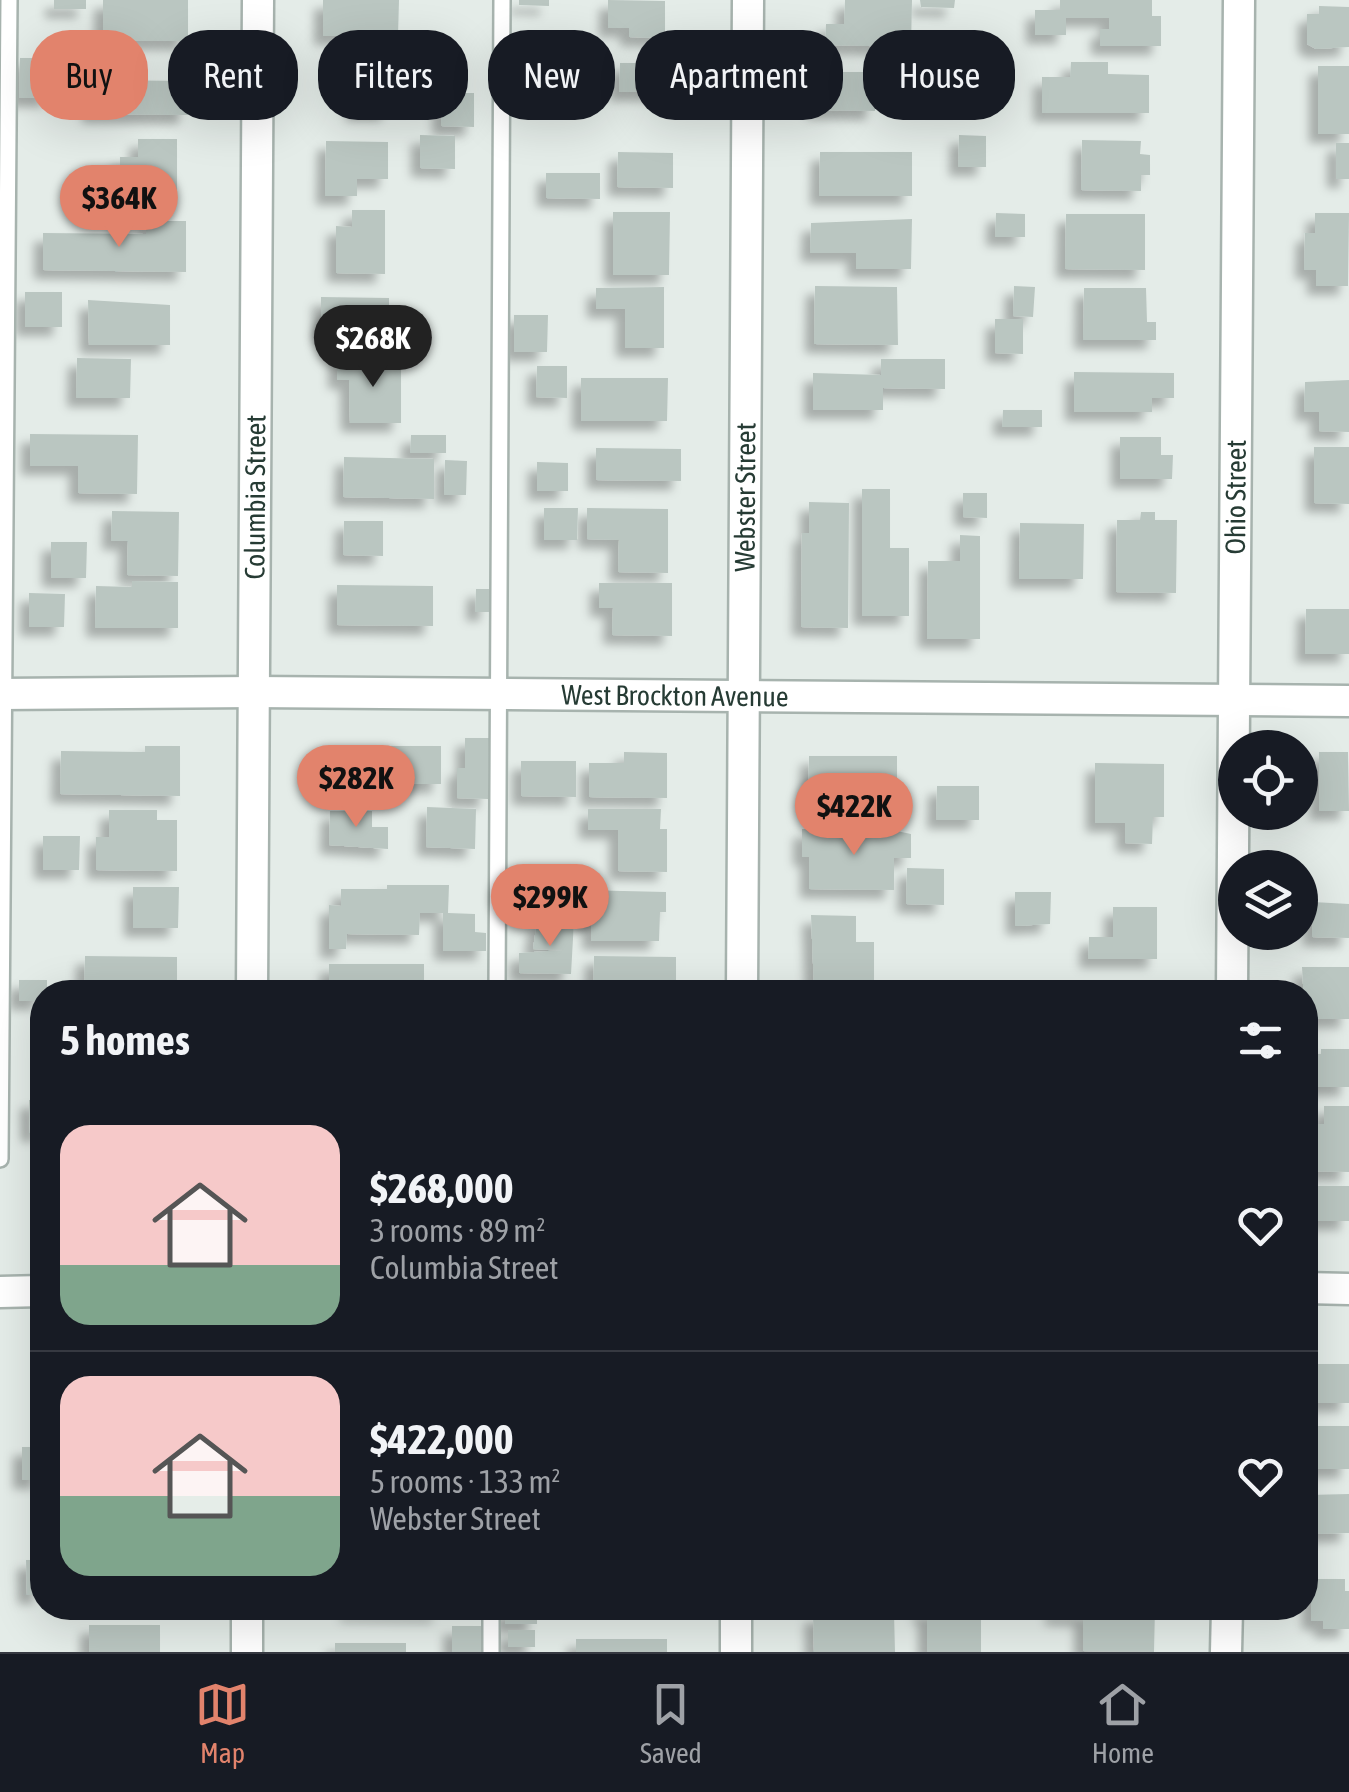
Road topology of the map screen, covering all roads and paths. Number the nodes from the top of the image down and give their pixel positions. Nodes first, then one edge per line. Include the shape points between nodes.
1 (9, 0) edge
2 (258, 0) edge
3 (502, 0) edge
4 (748, 0) edge
5 (1239, 0) edge
6 (254, 692) junction
7 (500, 693) junction
8 (2, 694) edge
9 (743, 696) junction
10 (1234, 701) junction
11 (1349, 701) edge
12 (252, 980) edge
13 (497, 980) edge
14 (742, 980) edge
15 (1232, 980) edge
16 (0, 1159) edge
17 (1318, 1288) edge
18 (1349, 1289) edge
19 (30, 1291) edge
20 (0, 1292) edge
21 (247, 1620) edge
22 (492, 1620) edge
23 (736, 1620) edge
24 (1226, 1620) edge
25 (246, 1652) edge
26 (491, 1652) edge
27 (736, 1652) edge
28 (1226, 1652) edge

1 - 8 lane
2 - 6 street, Columbia Street
3 - 7 lane
4 - 9 street, Webster Street
5 - 10 street, Ohio Street
6 - 7 street, West Brockton Avenue
6 - 8 street, West Brockton Avenue
6 - 12 street, Columbia Street
7 - 9 street, West Brockton Avenue
7 - 13 lane
8 - 16 lane
9 - 10 street, West Brockton Avenue
9 - 14 street, Webster Street
10 - 11 street, West Brockton Avenue
10 - 15 street, Ohio Street
17 - 18 street
19 - 20 street
21 - 25 street
22 - 26 lane
23 - 27 street
24 - 28 street

